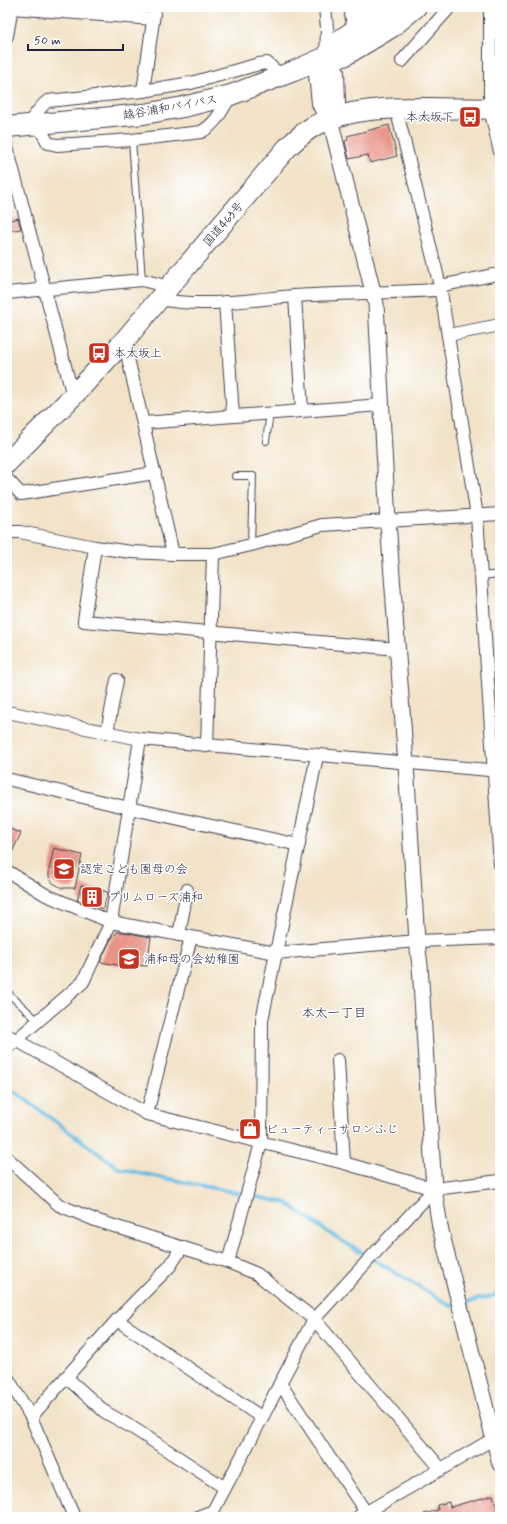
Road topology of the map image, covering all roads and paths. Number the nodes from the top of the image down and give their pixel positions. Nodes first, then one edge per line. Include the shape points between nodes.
1 (12, 7) edge
2 (325, 7) edge
3 (363, 7) edge
4 (388, 7) edge
5 (416, 7) edge
6 (450, 7) edge
7 (490, 7) edge
8 (154, 13) edge
9 (495, 27) edge
10 (355, 31) junction
11 (7, 36) edge
12 (326, 57) junction
13 (402, 61) dead end
14 (284, 75) junction
15 (143, 91) junction
16 (231, 95) junction
17 (396, 108) junction
18 (495, 109) edge
19 (330, 119) junction
20 (21, 126) edge
21 (132, 140) junction
22 (7, 147) edge
23 (500, 152) edge
24 (493, 274) dead end
25 (142, 280) junction
26 (440, 286) junction
27 (45, 290) junction
28 (7, 293) edge
29 (164, 293) junction
30 (374, 293) junction
31 (295, 296) junction
32 (225, 302) junction
33 (500, 325) edge
34 (448, 336) junction
35 (124, 341) junction
36 (73, 396) junction
37 (380, 405) junction
38 (302, 411) junction
39 (270, 413) junction
40 (233, 416) junction
41 (143, 423) junction
42 (266, 441) dead end
43 (7, 462) edge
44 (155, 473) junction
45 (235, 476) dead end
46 (7, 479) edge
47 (500, 514) edge
48 (477, 516) junction
49 (388, 522) junction
50 (7, 532) edge
51 (251, 546) junction
52 (95, 547) junction
53 (173, 554) junction
54 (213, 554) junction
55 (500, 574) edge
56 (481, 576) junction
57 (211, 633) junction
58 (398, 649) junction
59 (117, 680) dead end
60 (7, 712) edge
61 (106, 732) junction
62 (140, 739) junction
63 (207, 746) junction
64 (317, 756) junction
65 (406, 764) junction
66 (497, 771) edge
67 (7, 779) edge
68 (498, 804) edge
69 (129, 808) junction
70 (299, 845) junction
71 (500, 865) edge
72 (7, 871) edge
73 (187, 890) dead end
74 (111, 922) junction
75 (185, 936) junction
76 (500, 938) edge
77 (417, 941) junction
78 (276, 953) junction
79 (7, 992) edge
80 (38, 1021) junction
81 (10, 1041) edge
82 (338, 1060) dead end
83 (147, 1114) junction
84 (261, 1143) junction
85 (7, 1158) edge
86 (344, 1163) junction
87 (500, 1181) edge
88 (434, 1189) junction
89 (182, 1247) junction
90 (228, 1262) junction
91 (314, 1319) junction
92 (116, 1320) junction
93 (7, 1377) edge
94 (66, 1377) junction
95 (280, 1383) junction
96 (31, 1417) junction
97 (262, 1417) junction
98 (497, 1437) edge
99 (500, 1464) edge
100 (441, 1469) junction
101 (225, 1488) junction
102 (215, 1514) edge
103 (364, 1516) edge
104 (74, 1517) edge
105 (197, 1517) edge

1 - 8 street
1 - 11 street
2 - 12 street
3 - 10 street via 351,15
4 - 10 highway, 越谷浦和バイパス
5 - 12 highway, 越谷浦和バイパス via 392,27 349,54
6 - 13 street
7 - 9 street
8 - 15 street
9 - 18 street
10 - 12 highway, 越谷浦和バイパス via 337,42
12 - 14 highway, 越谷浦和バイパス
12 - 19 highway via 319,74 322,103
14 - 15 street via 267,63 191,83
14 - 16 highway, 越谷浦和バイパス
15 - 20 street via 48,101 30,122
16 - 20 highway, 越谷浦和バイパス via 144,114
16 - 21 street via 216,122 208,129
17 - 18 highway, 国道463号
17 - 19 highway, 国道463号 via 369,110
17 - 26 street
18 - 23 street
19 - 29 highway, 国道463号 via 300,135 287,148
19 - 30 street
20 - 21 street via 42,132 52,145
21 - 25 lane
22 - 27 street
24 - 26 street
25 - 27 street
25 - 29 street
26 - 30 street via 436,290
26 - 34 street
27 - 28 street
27 - 36 street
29 - 32 street via 173,302
29 - 35 highway, 国道463号
30 - 31 street
30 - 37 street
31 - 32 street
31 - 38 street
32 - 40 street
33 - 34 street
34 - 48 street
35 - 36 highway, 国道463号
35 - 41 street
36 - 43 highway, 国道463号
37 - 38 street
37 - 49 street
38 - 39 street
39 - 40 street
39 - 42 lane
40 - 41 street
41 - 44 street
44 - 46 street via 21,494
44 - 53 street
45 - 51 lane via 253,476
47 - 48 street
48 - 49 street
48 - 56 street
49 - 51 street via 322,525
49 - 58 street
50 - 52 street via 20,532
51 - 54 street
52 - 53 street
52 - 57 street via 84,621
53 - 54 street
54 - 57 street
55 - 56 lane
56 - 66 street
57 - 58 street
57 - 63 street
58 - 65 street
59 - 61 street
60 - 61 street
61 - 62 street
62 - 63 street
62 - 69 street
63 - 64 street
64 - 65 street
64 - 70 street
65 - 66 street
65 - 77 street
66 - 68 street
67 - 69 street
68 - 71 street
69 - 70 street
69 - 74 street
70 - 78 street
72 - 74 street via 46,895
73 - 75 street
74 - 75 street
74 - 80 street via 83,982
75 - 78 street
75 - 83 street
76 - 77 street
77 - 78 street
77 - 88 street
78 - 84 street via 262,1020
79 - 80 lane
80 - 81 street
81 - 83 street
82 - 86 street
83 - 84 street
84 - 86 street
84 - 90 street
85 - 89 street via 59,1205 95,1220
86 - 88 street
87 - 88 street
88 - 91 street
88 - 98 street via 440,1227
89 - 90 street
89 - 92 street via 170,1266
90 - 91 street via 257,1274
91 - 95 street
91 - 100 street
92 - 94 street
92 - 97 street
93 - 96 street
94 - 96 street
94 - 101 street via 105,1412
95 - 97 street
95 - 103 street
96 - 104 street
97 - 101 street
98 - 99 street
98 - 100 street
100 - 103 street
101 - 102 street
102 - 105 street

